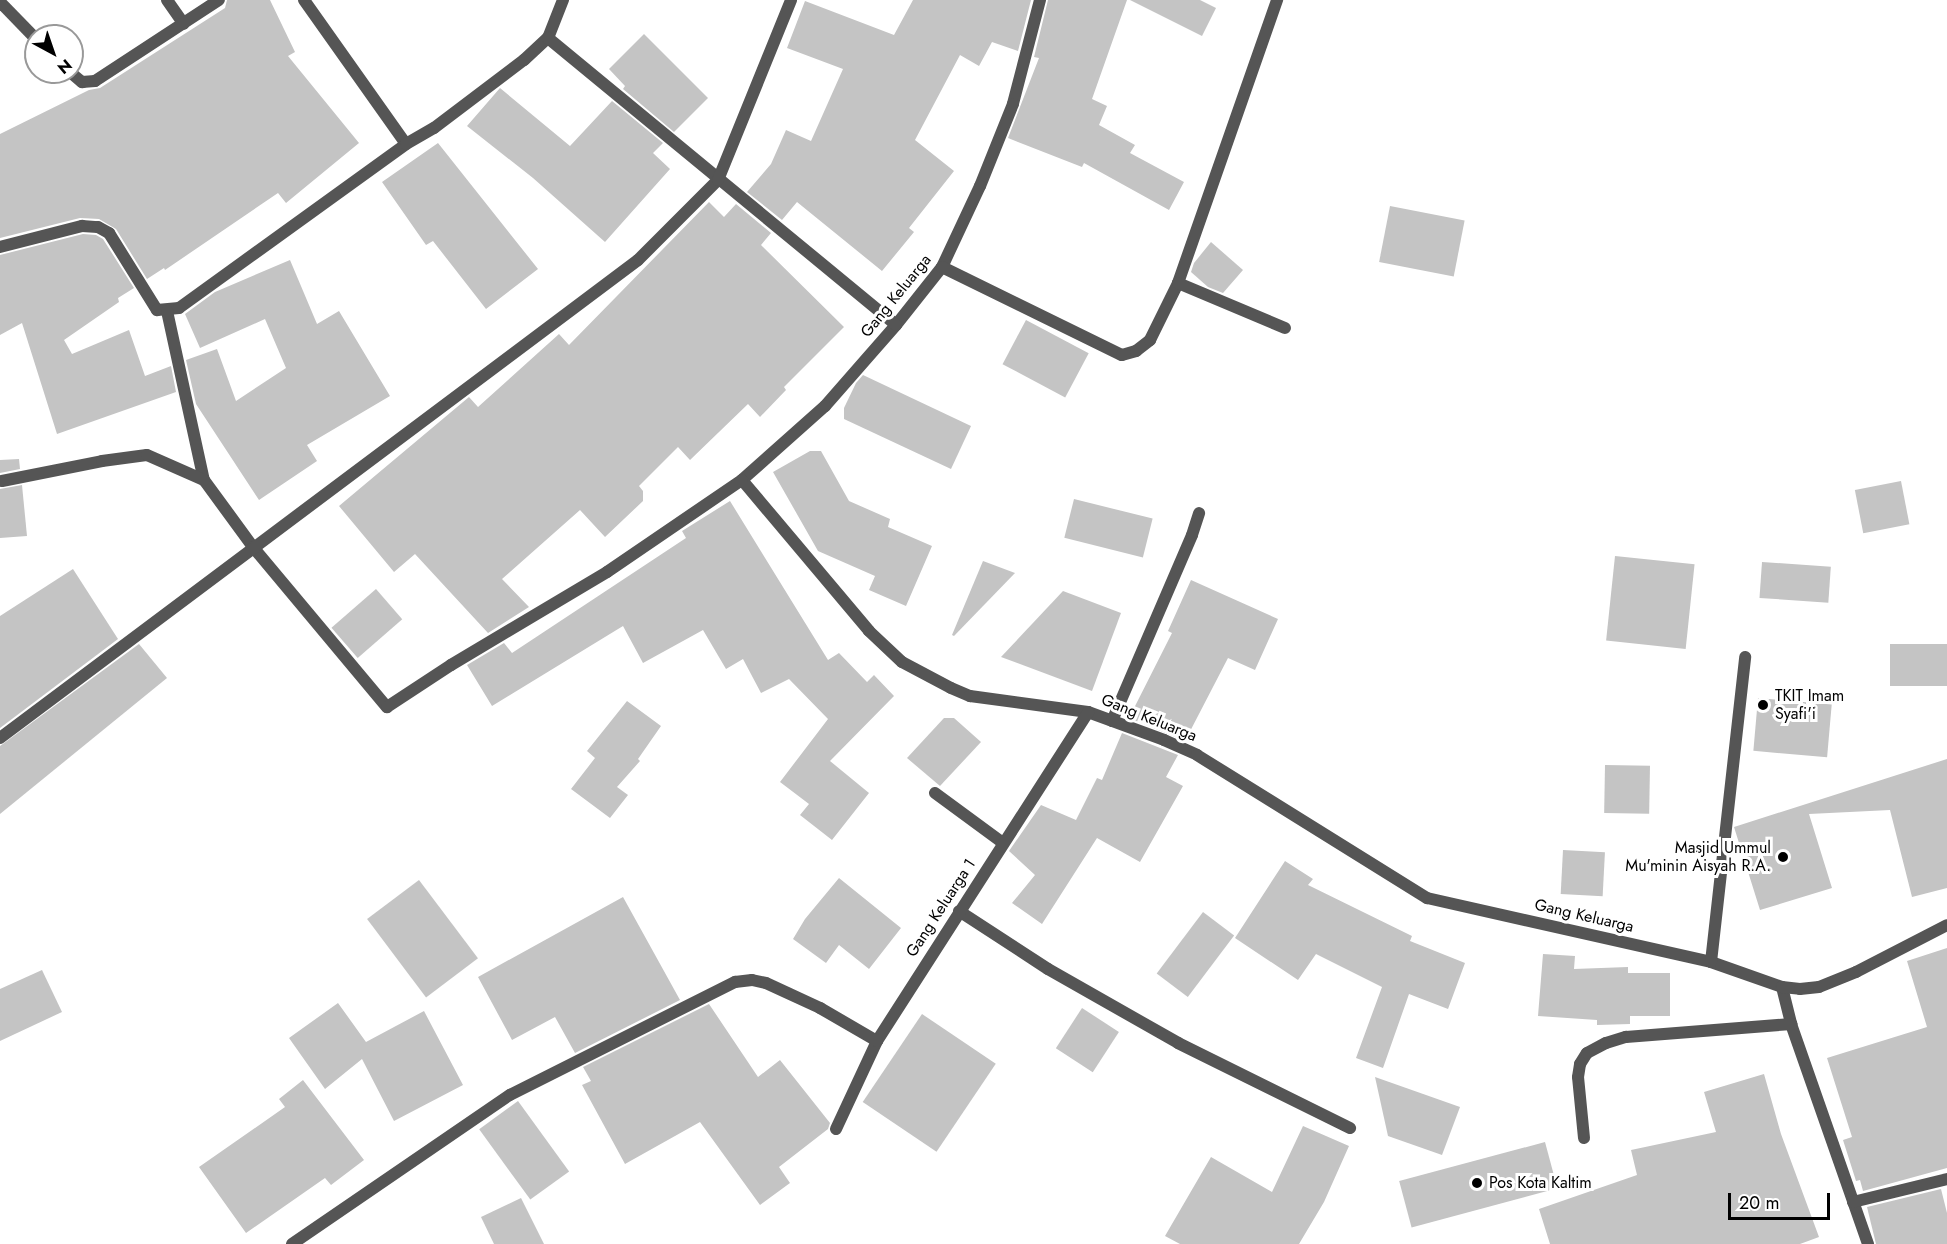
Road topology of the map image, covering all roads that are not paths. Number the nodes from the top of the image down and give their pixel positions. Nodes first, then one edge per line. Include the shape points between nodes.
1 (167, 0) edge
2 (219, 0) edge
3 (303, 0) edge
4 (563, 0) edge
5 (791, 0) edge
6 (1040, 0) edge
7 (1277, 0) edge
8 (0, 2) edge
9 (184, 24) junction
10 (24, 27) edge
11 (548, 38) junction
12 (84, 82) edge
13 (406, 144) junction
14 (718, 180) junction
15 (0, 247) edge
16 (942, 267) junction
17 (1178, 283) junction
18 (167, 311) junction
19 (896, 325) junction
20 (1285, 328) dead end
21 (204, 480) junction
22 (742, 480) junction
23 (2, 481) dead end
24 (1199, 513) dead end
25 (253, 547) junction
26 (1745, 657) dead end
27 (1088, 712) junction
28 (1112, 721) junction
29 (0, 738) edge
30 (935, 793) dead end
31 (1003, 843) junction
32 (958, 911) junction
33 (1947, 925) edge
34 (1711, 962) junction
35 (1782, 987) junction
36 (1791, 1024) junction
37 (877, 1041) junction
38 (1350, 1128) dead end
39 (836, 1130) dead end
40 (1584, 1138) dead end
41 (1947, 1179) edge
42 (1853, 1202) junction
43 (292, 1244) edge
44 (1868, 1244) edge

1 - 9 street
2 - 9 street
3 - 13 street
4 - 11 street
5 - 14 street
6 - 16 street, Gang Keluarga via 1013,104
7 - 17 street
8 - 10 street
9 - 12 street via 95,81
11 - 13 street via 434,128
11 - 14 street
13 - 18 street via 178,308
14 - 19 street
14 - 25 street via 638,260
15 - 18 street via 82,226 98,227 117,244 157,310
16 - 17 street via 1122,355 1136,351 1150,340
16 - 19 street, Gang Keluarga
17 - 20 street
18 - 21 street
19 - 22 street, Gang Keluarga via 825,406
21 - 23 street via 147,455
21 - 25 street
22 - 25 street via 607,572 387,707
22 - 27 street, Gang Keluarga via 869,632 902,662 970,696
24 - 28 street
25 - 29 street
26 - 34 street
27 - 28 street, Gang Keluarga
27 - 31 street, Gang Keluarga 1
28 - 34 street, Gang Keluarga via 1197,755 1427,898
30 - 31 street
31 - 32 street, Gang Keluarga 1
32 - 37 street, Gang Keluarga 1
32 - 38 street via 1048,969 1178,1043
33 - 35 street, Gang Keluarga via 1819,987
34 - 35 street, Gang Keluarga
35 - 36 street
36 - 40 street via 1626,1037 1587,1053 1578,1077
36 - 42 street
37 - 39 street, Gang Keluarga 1
37 - 43 street via 766,983 735,982 510,1095
41 - 42 street
42 - 44 street

